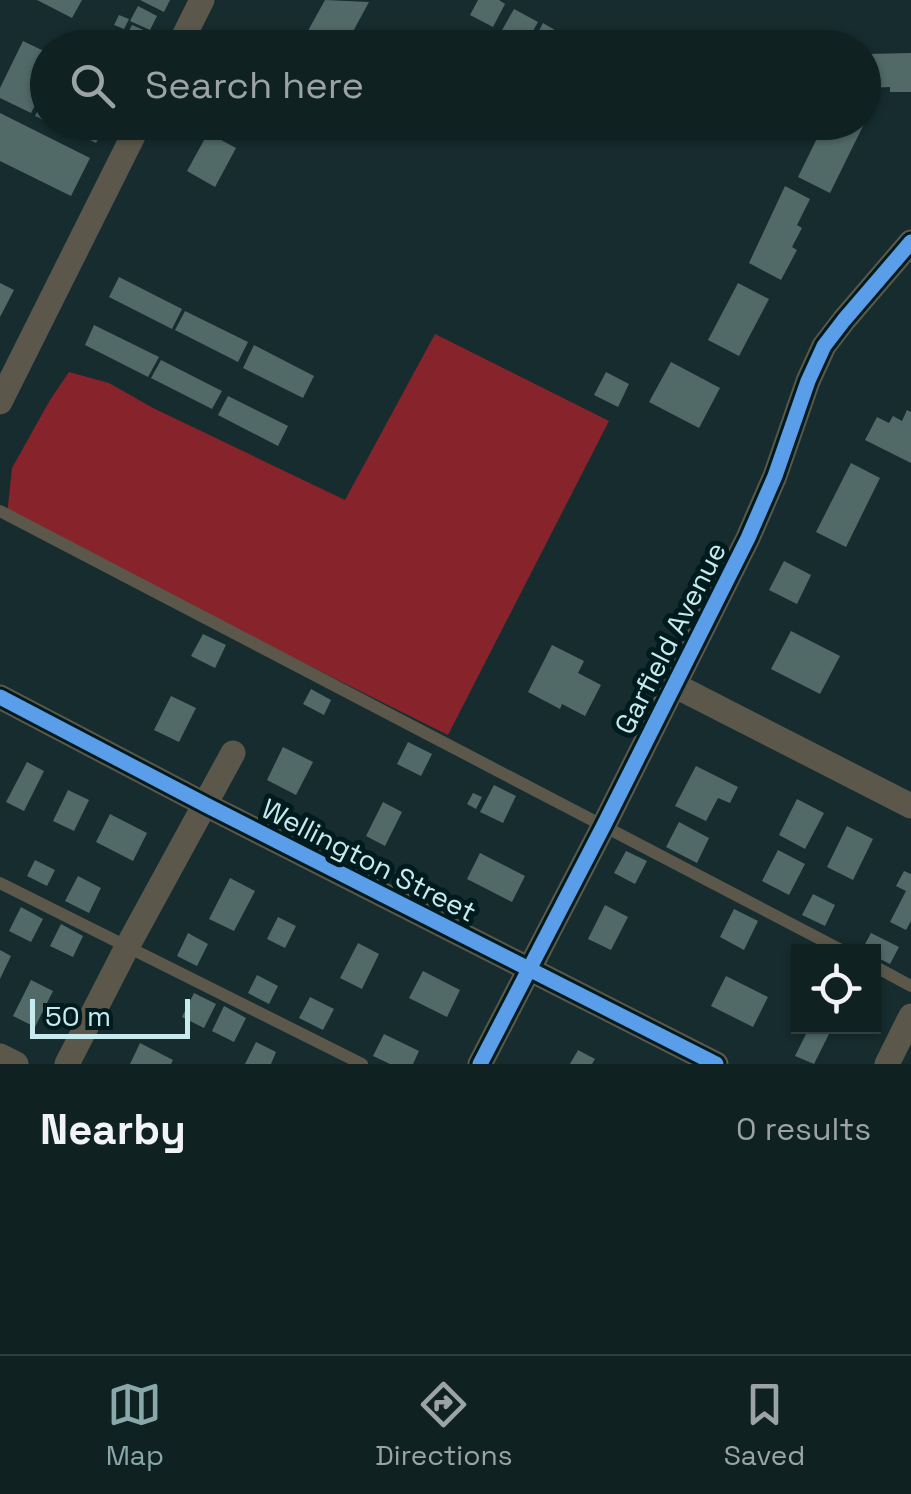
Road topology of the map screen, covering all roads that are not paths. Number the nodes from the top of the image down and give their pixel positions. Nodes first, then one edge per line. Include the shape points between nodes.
1 (202, 0) edge
2 (187, 30) edge
3 (131, 140) edge
4 (911, 242) edge
5 (0, 402) edge
6 (0, 512) edge
7 (674, 685) junction
8 (0, 697) edge
9 (233, 753) dead end
10 (206, 805) junction
11 (911, 806) edge
12 (604, 825) junction
13 (0, 883) edge
14 (830, 944) edge
15 (127, 947) junction
16 (528, 969) junction
17 (881, 970) edge
18 (911, 986) edge
19 (911, 1016) edge
20 (0, 1056) edge
21 (16, 1064) edge
22 (67, 1064) edge
23 (362, 1064) edge
24 (480, 1064) edge
25 (716, 1064) edge
26 (887, 1064) edge

1 - 2 street
3 - 5 street
4 - 7 street, Garfield Avenue via 824,346 748,538
6 - 12 lane
7 - 11 street
7 - 12 street, Garfield Avenue
8 - 10 street, Wellington Street
9 - 10 street
10 - 15 street
10 - 16 street, Wellington Street
12 - 14 lane
12 - 16 street, Garfield Avenue
13 - 15 lane
15 - 22 street
15 - 23 lane
16 - 24 street, Garfield Avenue
16 - 25 street, Wellington Street
17 - 18 lane
19 - 26 street
20 - 21 street

